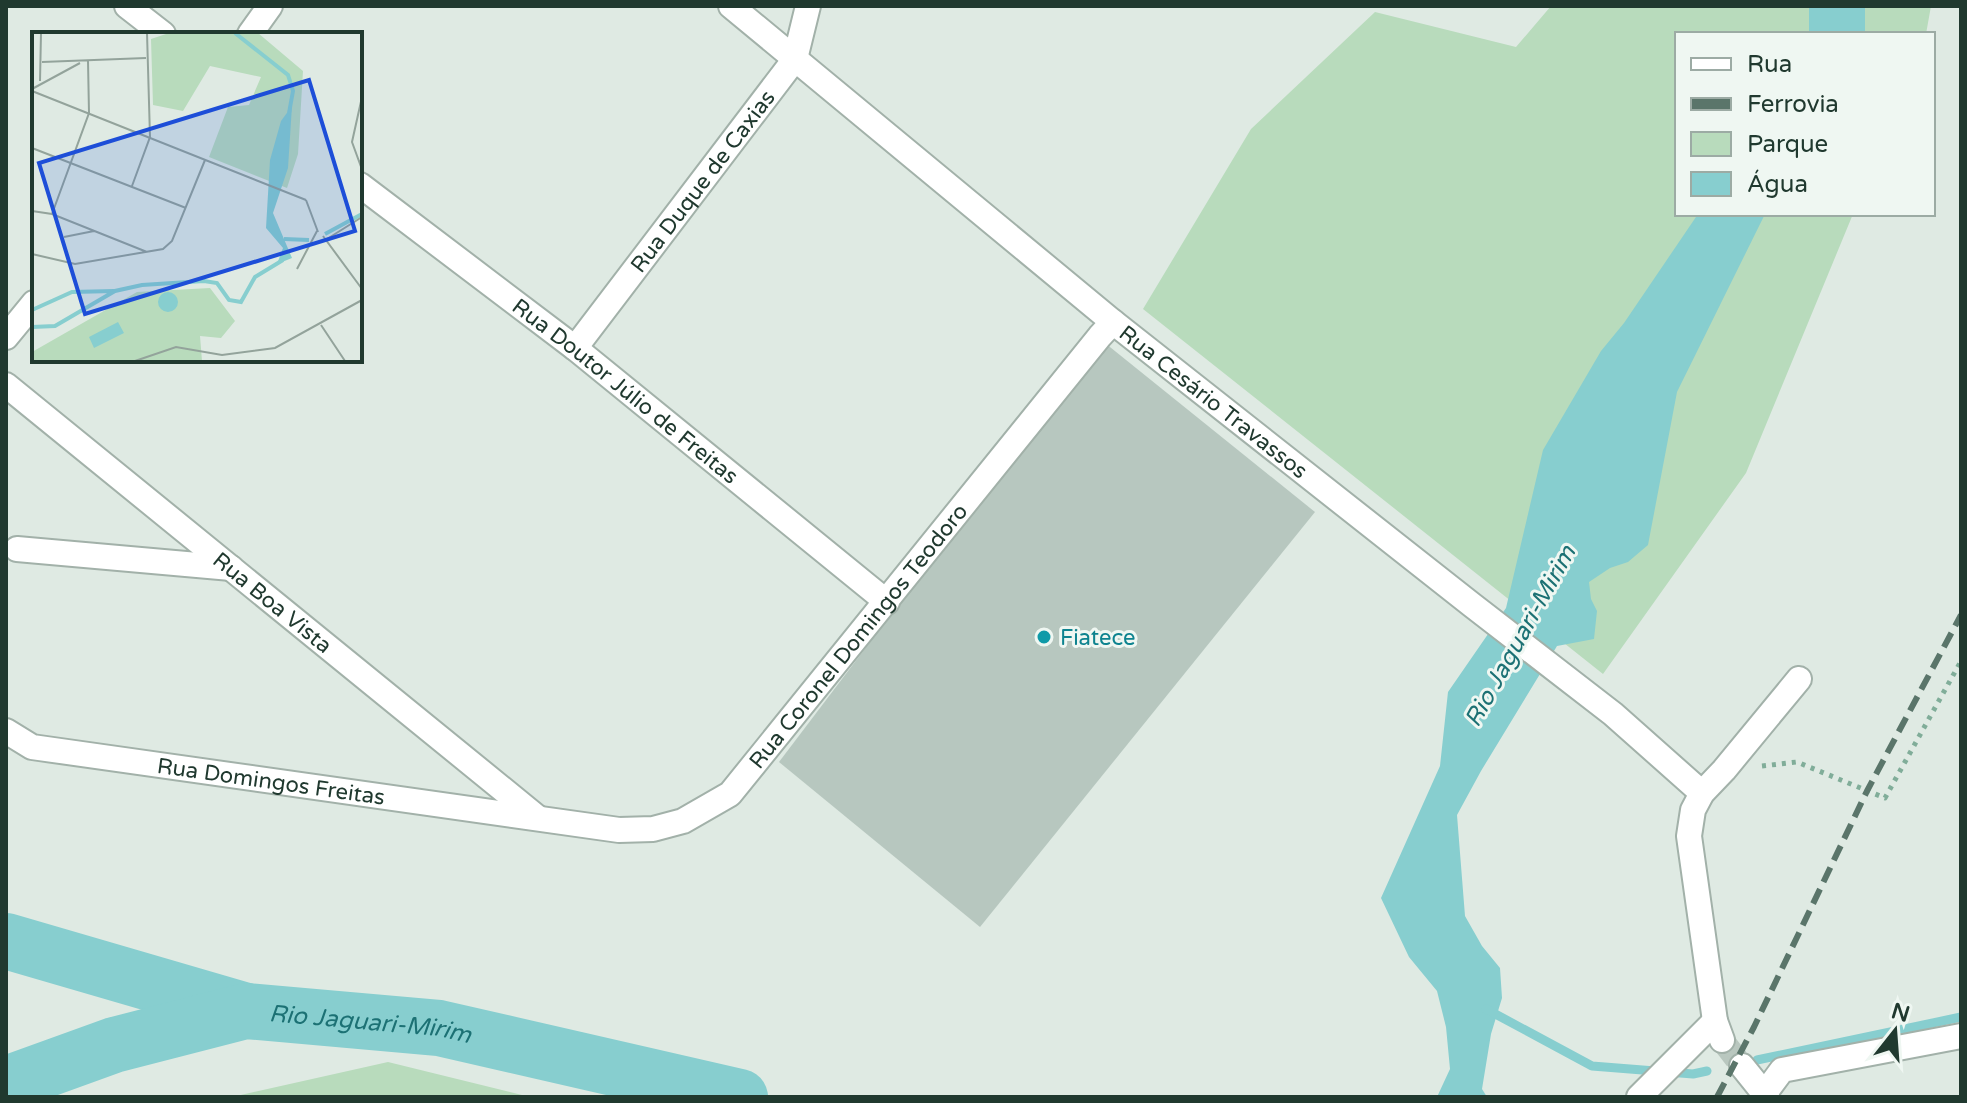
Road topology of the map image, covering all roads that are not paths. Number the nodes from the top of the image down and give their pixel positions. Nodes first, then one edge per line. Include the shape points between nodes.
1 (127, 6) edge
2 (270, 6) edge
3 (731, 6) edge
4 (808, 6) edge
5 (160, 32) edge
6 (251, 32) edge
7 (795, 59) junction
8 (362, 187) edge
9 (32, 305) edge
10 (1113, 322) junction
11 (6, 337) edge
12 (575, 348) junction
13 (6, 385) edge
14 (17, 549) dead end
15 (231, 568) junction
16 (887, 602) junction
17 (1799, 679) dead end
18 (6, 731) edge
19 (1702, 793) junction
20 (538, 818) junction
21 (1961, 1036) edge
22 (1742, 1066) tunnel mouth
23 (1646, 1090) edge
24 (1766, 1095) edge

1 - 5 street
2 - 6 street
3 - 7 street, Rua Cesário Travassos
4 - 7 street, Rua Duque de Caxias
7 - 10 street, Rua Cesário Travassos
7 - 12 street, Rua Duque de Caxias
8 - 12 street, Rua Doutor Júlio de Freitas
9 - 11 street
10 - 16 street, Rua Coronel Domingos Teodoro
10 - 19 street, Rua Cesário Travassos via 1613,714
12 - 16 street, Rua Doutor Júlio de Freitas
13 - 15 street, Rua Boa Vista
14 - 15 street
15 - 20 street, Rua Boa Vista
16 - 20 street, Rua Coronel Domingos Teodoro via 730,794 683,821 653,829 619,830
17 - 19 street
18 - 20 street, Rua Domingos Freitas via 32,747
19 - 23 street via 1689,836 1719,1030 1685,1050
21 - 24 street via 1782,1070
22 - 24 street

